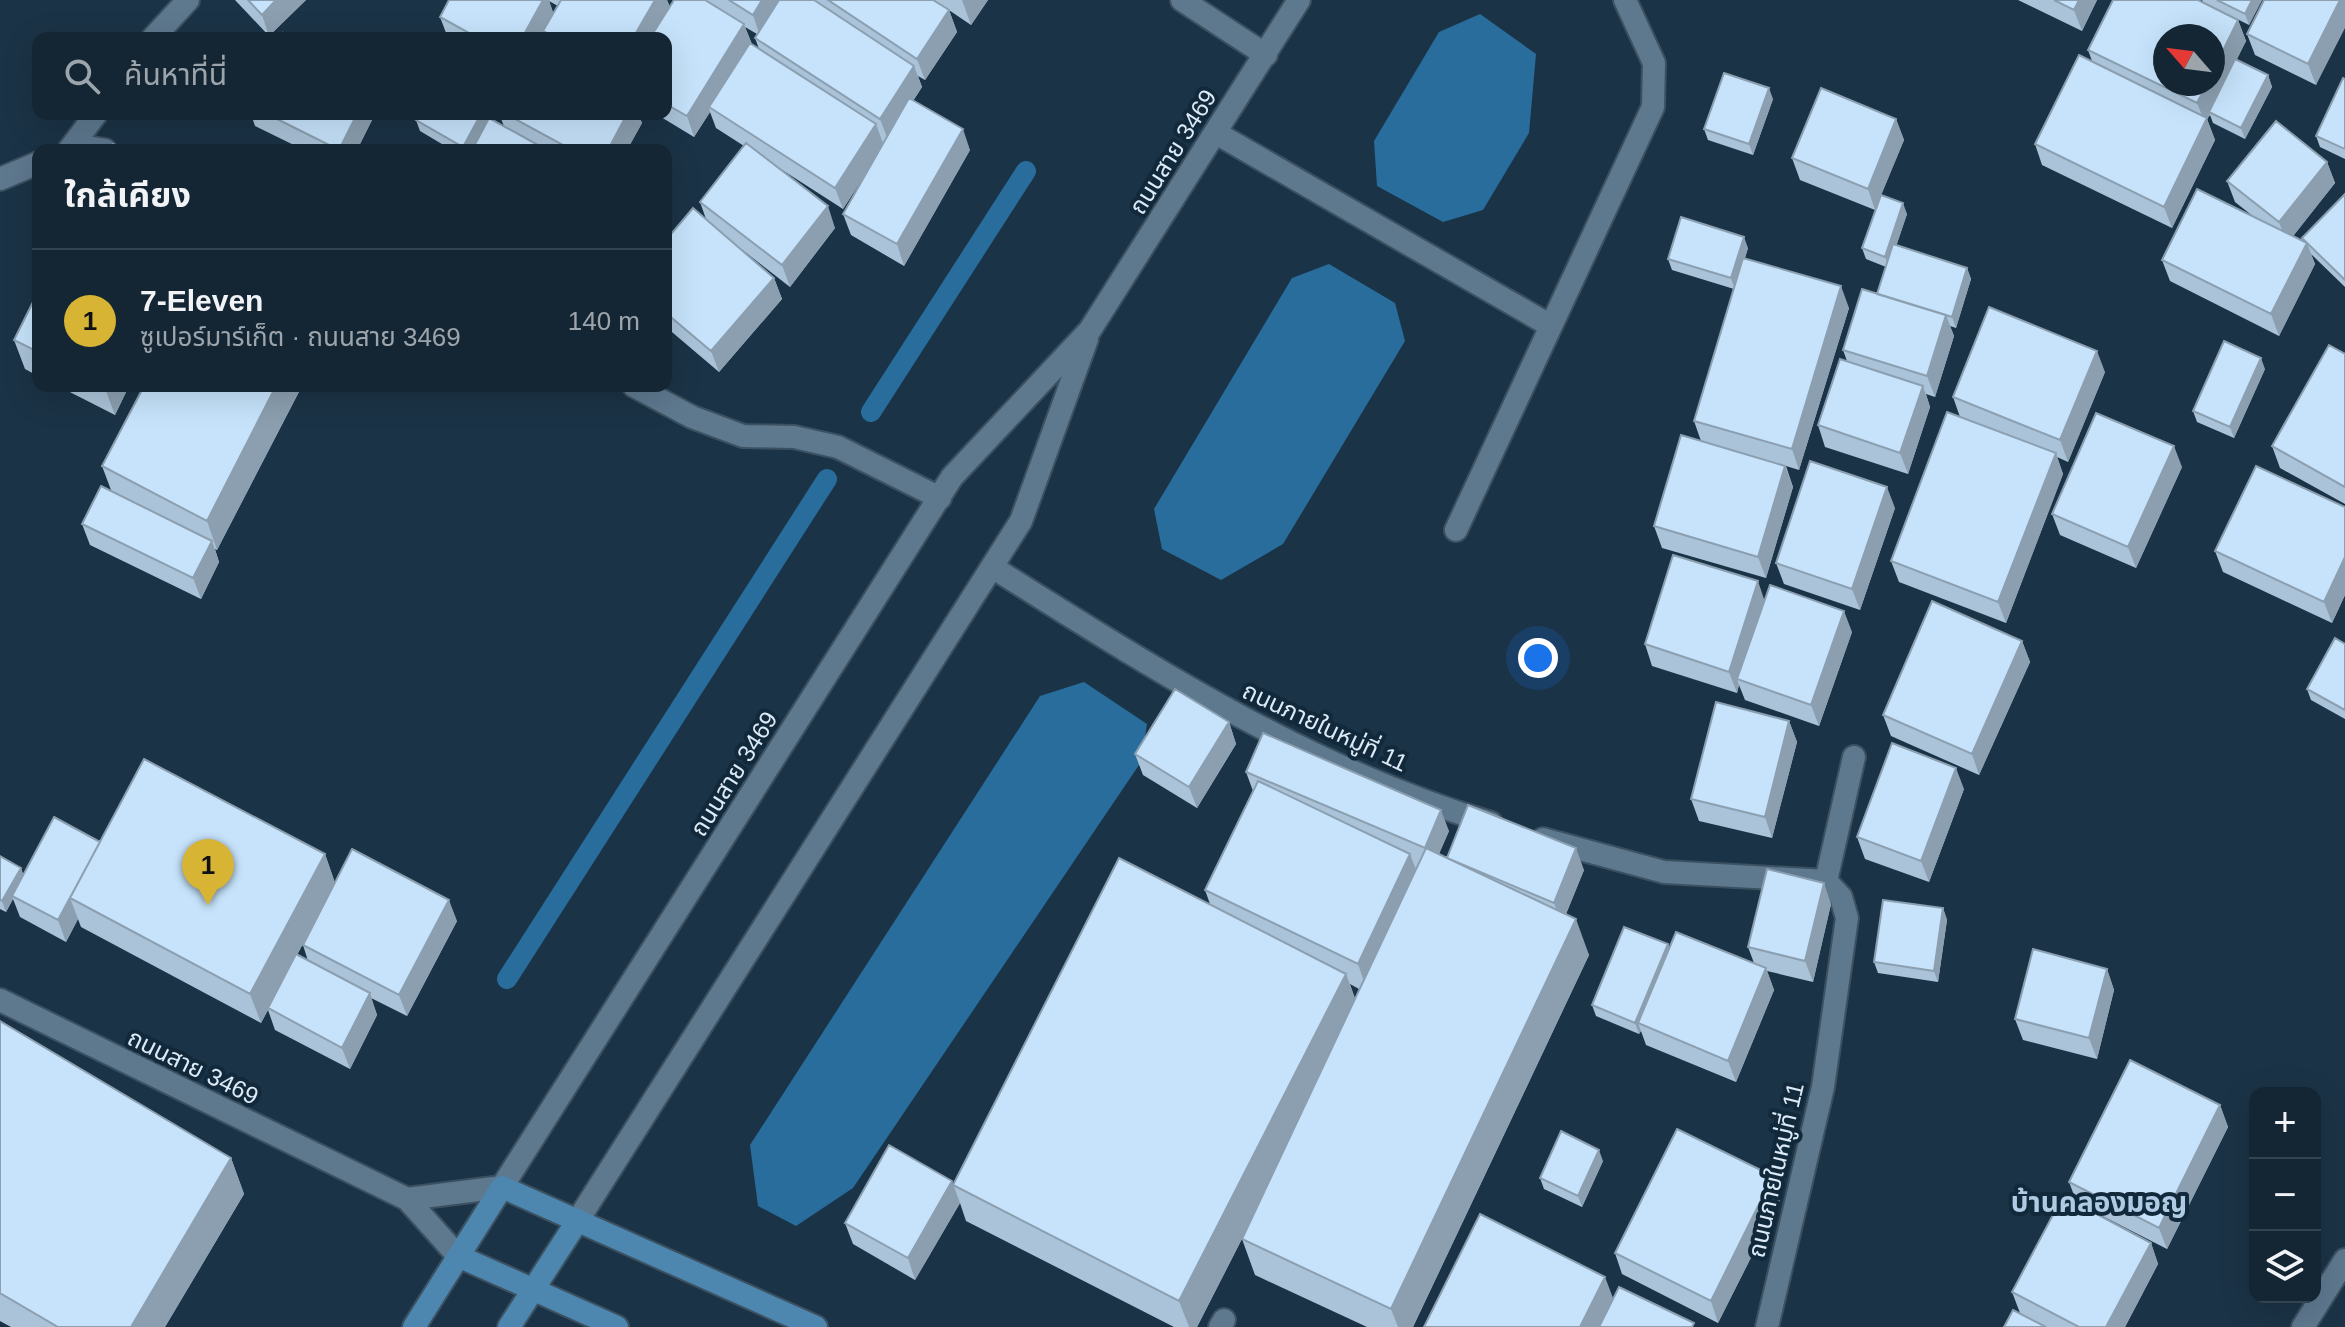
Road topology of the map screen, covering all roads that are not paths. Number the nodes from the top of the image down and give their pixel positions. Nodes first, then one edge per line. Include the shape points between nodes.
1 (188, 0) edge
2 (1182, 0) edge
3 (1299, 0) edge
4 (1625, 0) edge
5 (159, 32) edge
6 (1266, 55) junction
7 (92, 120) edge
8 (1216, 133) junction
9 (75, 144) edge
10 (32, 166) edge
11 (0, 179) edge
12 (1551, 326) junction
13 (1090, 330) junction
14 (645, 392) edge
15 (940, 498) junction
16 (1456, 530) dead end
17 (992, 567) junction
18 (1854, 757) dead end
19 (1826, 881) junction
20 (0, 1000) edge
21 (502, 1187) junction
22 (407, 1199) junction
23 (578, 1220) junction
24 (458, 1256) junction
25 (2345, 1260) edge
26 (533, 1290) junction
27 (414, 1327) edge
28 (509, 1327) edge
29 (617, 1327) edge
30 (816, 1327) edge
31 (1767, 1327) edge
32 (2303, 1327) edge

1 - 5 street
2 - 6 street
3 - 6 street, ถนนสาย 3469
4 - 12 street via 1654,63 1653,107
6 - 8 street, ถนนสาย 3469
7 - 9 street
8 - 12 street
8 - 13 street, ถนนสาย 3469
10 - 11 street
12 - 16 street
13 - 15 street, ถนนสาย 3469 via 952,477
13 - 17 street, ถนนสาย 3469 via 1021,521
14 - 15 street via 743,436 794,437 838,447
15 - 21 street, ถนนสาย 3469
17 - 19 street, ถนนภายในหมู่ที่ 11 via 1264,732 1428,804 1664,872
17 - 23 street, ถนนสาย 3469
18 - 19 street
19 - 31 street, ถนนภายในหมู่ที่ 11 via 1841,897 1847,918 1823,1087
20 - 22 street, ถนนสาย 3469
21 - 22 street
21 - 23 main road
21 - 24 main road
22 - 24 street, ถนนสาย 3469
23 - 26 main road
23 - 30 main road
24 - 26 main road
24 - 27 main road
25 - 32 street
26 - 28 main road
26 - 29 main road

